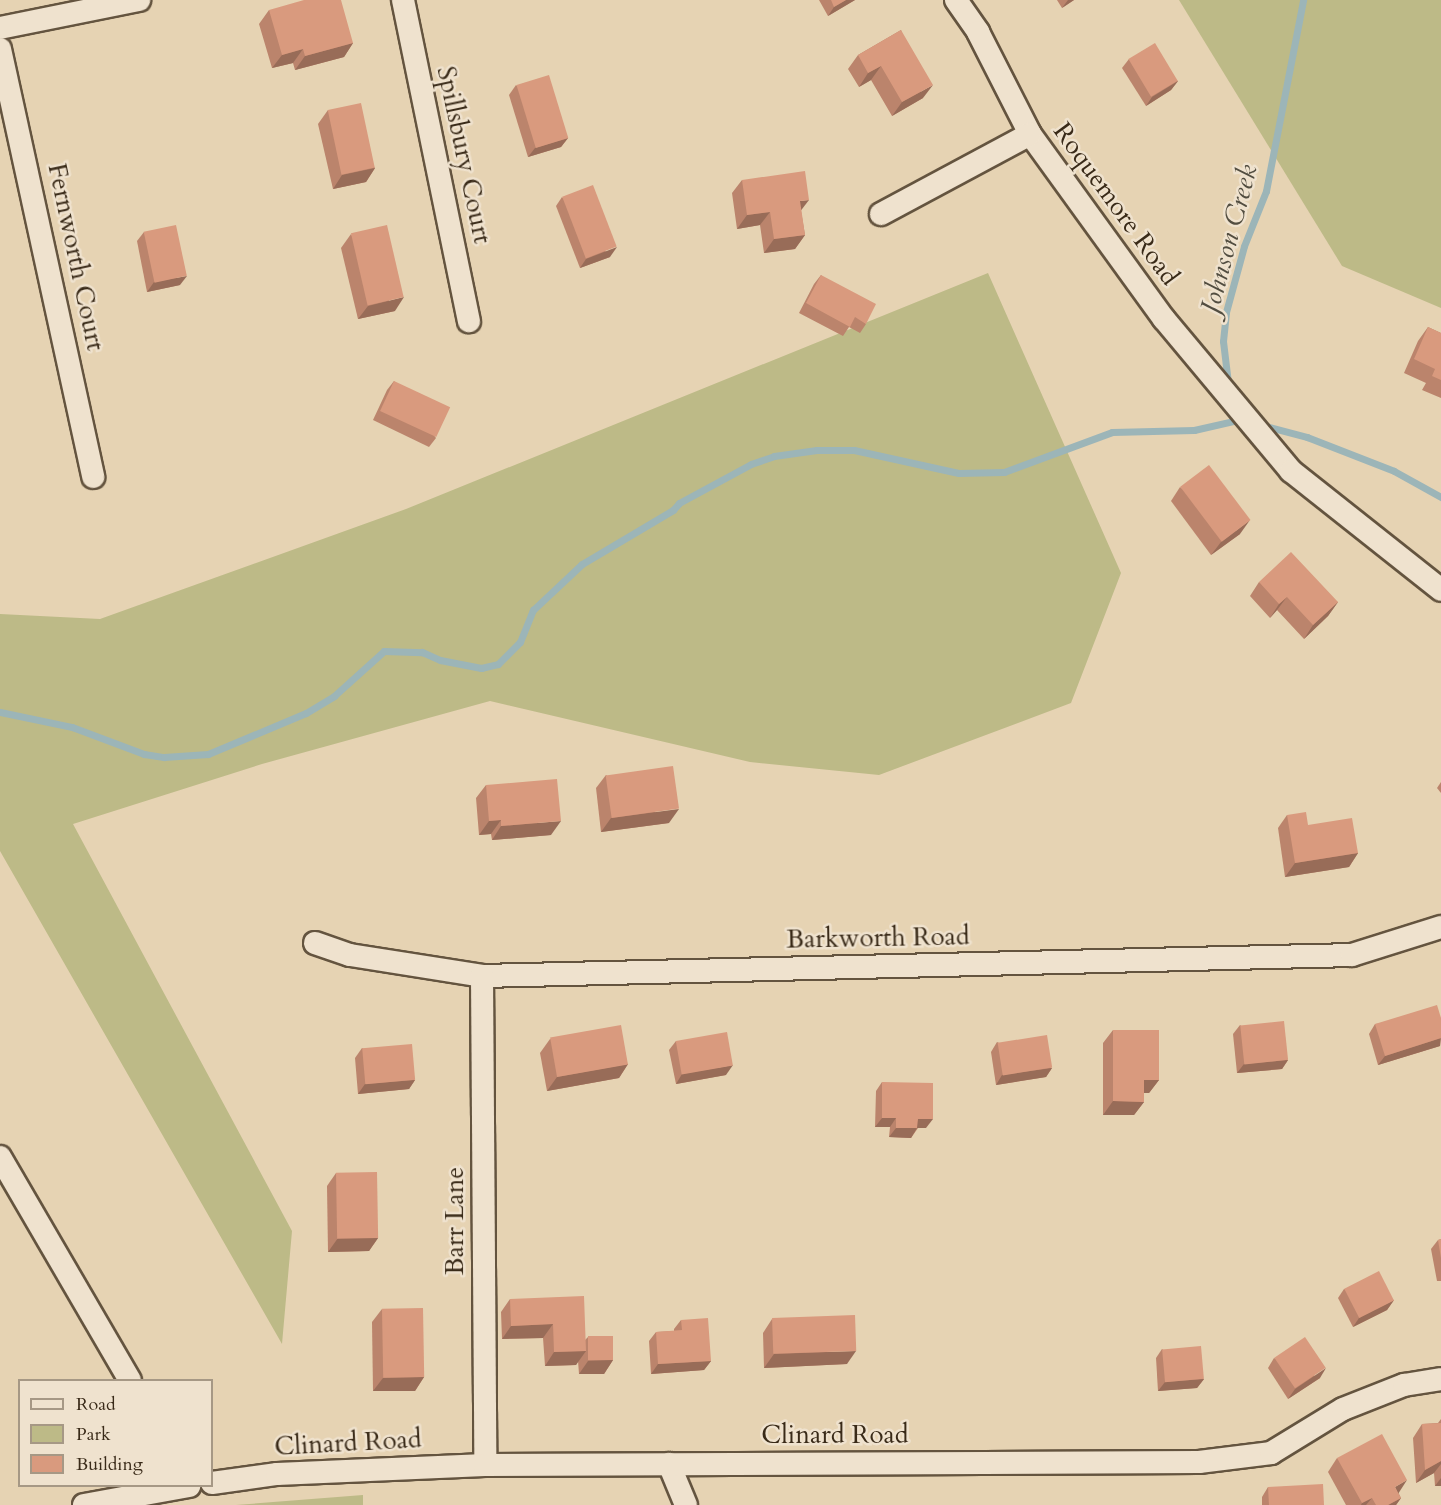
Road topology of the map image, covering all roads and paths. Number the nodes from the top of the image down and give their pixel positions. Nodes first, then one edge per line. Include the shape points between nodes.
1 (139, 0) edge
2 (403, 0) edge
3 (956, 0) edge
4 (0, 28) edge
5 (0, 49) edge
6 (1030, 134) junction
7 (881, 214) dead end
8 (469, 321) dead end
9 (93, 477) dead end
10 (1441, 590) edge
11 (1441, 927) edge
12 (315, 943) dead end
13 (482, 976) junction
14 (0, 1157) edge
15 (129, 1379) edge
16 (1441, 1379) edge
17 (669, 1464) junction
18 (485, 1465) junction
19 (213, 1483) edge
20 (174, 1487) edge
21 (84, 1505) edge
22 (686, 1505) edge

1 - 4 street
2 - 8 street, Spillsbury Court
3 - 6 street, Roquemore Road via 978,32
5 - 9 street, Fernworth Court
6 - 7 street
6 - 10 street, Roquemore Road via 1164,319 1291,471
11 - 13 street, Barkworth Road via 1352,955
12 - 13 street, Barkworth Road via 350,955
13 - 18 street, Barr Lane
14 - 15 street
16 - 17 street, Clinard Road via 1404,1384 1343,1409 1271,1452 1199,1462
17 - 18 street, Clinard Road
17 - 22 street
18 - 19 street, Clinard Road via 277,1474
20 - 21 street

